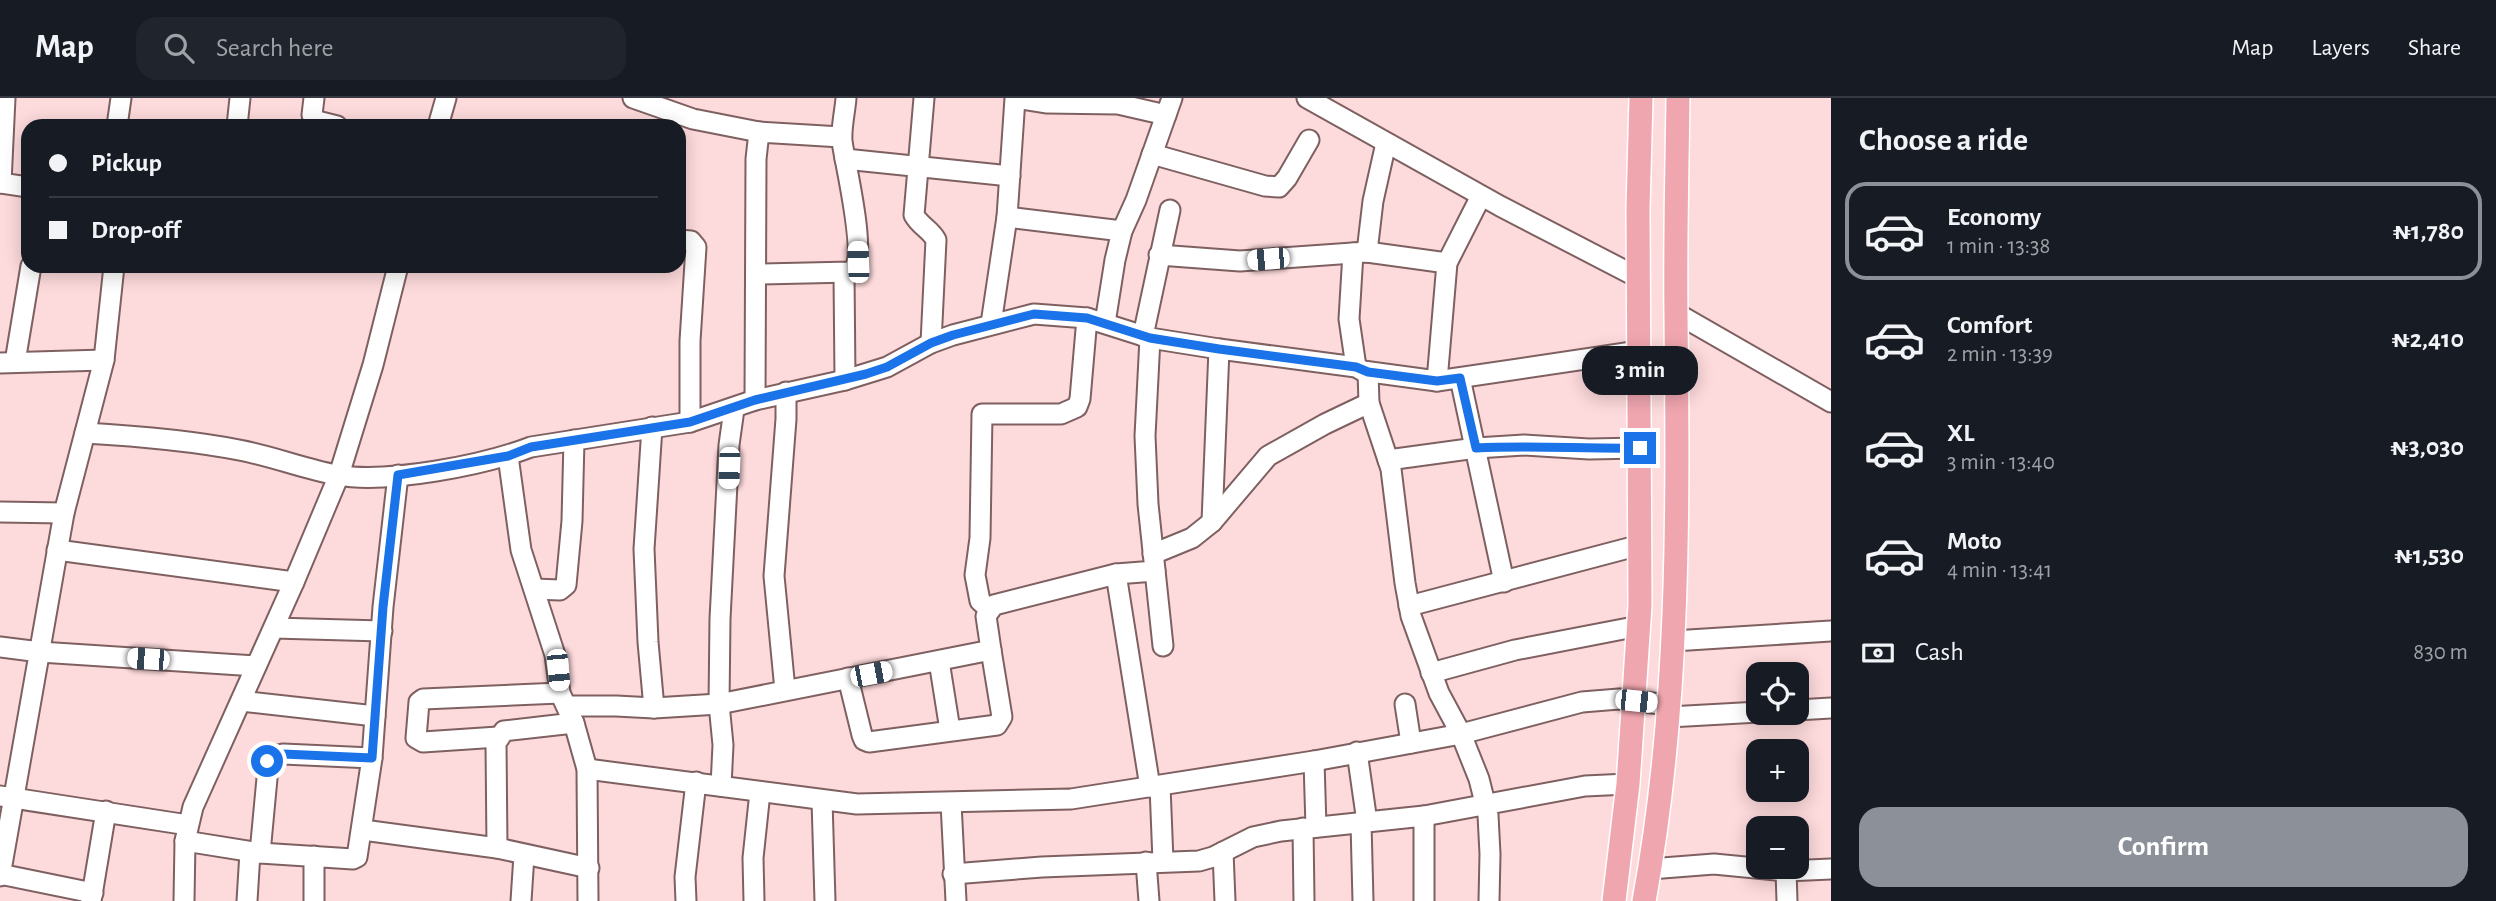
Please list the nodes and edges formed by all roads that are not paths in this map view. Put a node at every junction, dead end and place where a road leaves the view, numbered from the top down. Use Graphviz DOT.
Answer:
graph roads {
  1 [pos="5,98"];
  2 [pos="121,98"];
  3 [pos="240,98"];
  4 [pos="314,98"];
  5 [pos="446,98"];
  6 [pos="633,98"];
  7 [pos="846,98"];
  8 [pos="924,98"];
  9 [pos="1016,98"];
  10 [pos="1307,98"];
  11 [pos="1641,98"];
  12 [pos="1678,98"];
  13 [pos="653,105"];
  14 [pos="1169,107"];
  15 [pos="118,119"];
  16 [pos="238,119"];
  17 [pos="315,119"];
  18 [pos="440,119"];
  19 [pos="653,119"];
  20 [pos="759,132"];
  21 [pos="841,138"];
  22 [pos="1309,139"];
  23 [pos="1387,143"];
  24 [pos="1152,154"];
  25 [pos="845,159"];
  26 [pos="918,166"];
  27 [pos="1010,176"];
  28 [pos="1,183"];
  29 [pos="21,186"];
  30 [pos="1481,195"];
  31 [pos="1170,210"];
  32 [pos="1007,217"];
  33 [pos="1122,231"];
  34 [pos="686,241"];
  35 [pos="1360,252"];
  36 [pos="1159,255"];
  37 [pos="1447,263"];
  38 [pos="29,273"];
  39 [pos="113,273"];
  40 [pos="396,273"];
  41 [pos="844,273"];
  42 [pos="757,274"];
  43 [pos="1639,278"];
  44 [pos="1676,313"];
  45 [pos="1096,320"];
  46 [pos="991,324"];
  47 [pos="1147,337"];
  48 [pos="931,343"];
  49 [pos="1219,349"];
  50 [pos="1639,351"];
  51 [pos="104,360"];
  52 [pos="7,363"];
  53 [pos="1362,370"];
  54 [pos="1460,378"];
  55 [pos="845,380"];
  56 [pos="1437,381"];
  57 [pos="786,392"];
  58 [pos="755,400"];
  59 [pos="1369,402"];
  60 [pos="1831,402"];
  61 [pos="734,409"];
  62 [pos="690,422"];
  63 [pos="652,427"];
  64 [pos="85,433"];
  65 [pos="574,440"];
  66 [pos="1476,448"];
  67 [pos="1640,448"];
  68 [pos="508,456"];
  69 [pos="1388,460"];
  70 [pos="339,475"];
  71 [pos="398,475"];
  72 [pos="0,512"];
  73 [pos="64,513"];
  74 [pos="1212,522"];
  75 [pos="1640,545"];
  76 [pos="58,550"];
  77 [pos="1154,562"];
  78 [pos="1116,574"];
  79 [pos="294,582"];
  80 [pos="1504,582"];
  81 [pos="534,589"];
  82 [pos="1409,606"];
  83 [pos="990,610"];
  84 [pos="1639,626"];
  85 [pos="274,628"];
  86 [pos="382,631"];
  87 [pos="1831,631"];
  88 [pos="1673,641"];
  89 [pos="1163,646"];
  90 [pos="0,647"];
  91 [pos="991,650"];
  92 [pos="40,652"];
  93 [pos="939,661"];
  94 [pos="256,666"];
  95 [pos="1432,673"];
  96 [pos="848,678"];
  97 [pos="785,690"];
  98 [pos="241,701"];
  99 [pos="1636,701"];
  100 [pos="719,704"];
  101 [pos="1405,704"];
  102 [pos="567,707"];
  103 [pos="654,708"];
  104 [pos="1831,708"];
  105 [pos="1809,709"];
  106 [pos="1669,711"];
  107 [pos="1746,712"];
  108 [pos="375,716"];
  109 [pos="950,730"];
  110 [pos="1461,734"];
  111 [pos="498,737"];
  112 [pos="1411,743"];
  113 [pos="1357,752"];
  114 [pos="372,758"];
  115 [pos="1314,761"];
  116 [pos="587,769"];
  117 [pos="696,782"];
  118 [pos="1628,784"];
  119 [pos="721,786"];
  120 [pos="1155,787"];
  121 [pos="760,792"];
  122 [pos="7,797"];
  123 [pos="822,800"];
  124 [pos="951,803"];
  125 [pos="1486,805"];
  126 [pos="106,811"];
  127 [pos="1424,816"];
  128 [pos="1364,822"];
  129 [pos="1309,827"];
  130 [pos="363,830"];
  131 [pos="187,833"];
  132 [pos="497,848"];
  133 [pos="255,852"];
  134 [pos="1223,852"];
  135 [pos="524,855"];
  136 [pos="314,856"];
  137 [pos="1154,862"];
  138 [pos="1746,867"];
  139 [pos="589,868"];
  140 [pos="1650,869"];
  141 [pos="1831,869"];
  142 [pos="1809,870"];
  143 [pos="953,874"];
  144 [pos="0,875"];
  145 [pos="1786,879"];
  146 [pos="92,897"];
  147 [pos="184,901"];
  148 [pos="247,901"];
  149 [pos="314,901"];
  150 [pos="521,901"];
  151 [pos="588,901"];
  152 [pos="686,901"];
  153 [pos="754,901"];
  154 [pos="825,901"];
  155 [pos="956,901"];
  156 [pos="1149,901"];
  157 [pos="1225,901"];
  158 [pos="1304,901"];
  159 [pos="1363,901"];
  160 [pos="1424,901"];
  161 [pos="1489,901"];
  162 [pos="1614,901"];
  163 [pos="1644,901"];
  164 [pos="1787,901"];
  1 -- 28 [label="street"];
  2 -- 15 [label="street"];
  3 -- 16 [label="street"];
  4 -- 17 [label="street"];
  5 -- 18 [label="street"];
  6 -- 13 [label="street"];
  7 -- 21 [label="street"];
  8 -- 26 [label="street"];
  9 -- 14 [label="street"];
  9 -- 27 [label="street"];
  10 -- 23 [label="street"];
  11 -- 43 [label="main road"];
  12 -- 44 [label="main road"];
  13 -- 19 [label="street"];
  13 -- 20 [label="street"];
  14 -- 24 [label="street"];
  20 -- 21 [label="street"];
  20 -- 42 [label="street"];
  21 -- 25 [label="street"];
  22 -- 24 [label="street"];
  23 -- 30 [label="street"];
  23 -- 35 [label="street"];
  24 -- 33 [label="street"];
  25 -- 26 [label="street"];
  25 -- 41 [label="street"];
  26 -- 27 [label="street"];
  26 -- 48 [label="street"];
  27 -- 32 [label="street"];
  28 -- 29 [label="street"];
  30 -- 37 [label="street"];
  30 -- 43 [label="street"];
  31 -- 36 [label="street"];
  32 -- 33 [label="street"];
  32 -- 46 [label="street"];
  33 -- 45 [label="street"];
  34 -- 62 [label="street"];
  35 -- 36 [label="street"];
  35 -- 37 [label="street"];
  35 -- 53 [label="street"];
  36 -- 47 [label="street"];
  37 -- 56 [label="street"];
  38 -- 52 [label="street"];
  39 -- 51 [label="street"];
  40 -- 70 [label="street"];
  41 -- 42 [label="street"];
  41 -- 55 [label="street"];
  42 -- 58 [label="street"];
  43 -- 50 [label="main road"];
  44 -- 60 [label="street"];
  44 -- 88 [label="main road"];
  45 -- 46 [label="street"];
  45 -- 47 [label="street"];
  45 -- 83 [label="street"];
  46 -- 48 [label="street"];
  47 -- 49 [label="street"];
  47 -- 77 [label="street"];
  48 -- 55 [label="street"];
  49 -- 53 [label="street"];
  49 -- 74 [label="street"];
  50 -- 54 [label="street"];
  50 -- 67 [label="main road"];
  51 -- 52 [label="street"];
  51 -- 64 [label="street"];
  53 -- 56 [label="street"];
  53 -- 59 [label="street"];
  54 -- 56 [label="street"];
  54 -- 66 [label="street"];
  55 -- 57 [label="street"];
  57 -- 58 [label="street"];
  57 -- 97 [label="street"];
  58 -- 61 [label="street"];
  59 -- 69 [label="street"];
  59 -- 74 [label="street"];
  61 -- 62 [label="street"];
  61 -- 100 [label="street"];
  62 -- 63 [label="street"];
  63 -- 65 [label="street"];
  63 -- 103 [label="street"];
  64 -- 70 [label="street"];
  64 -- 73 [label="street"];
  65 -- 68 [label="street"];
  65 -- 81 [label="street"];
  66 -- 67 [label="street"];
  66 -- 69 [label="street"];
  66 -- 80 [label="street"];
  67 -- 75 [label="main road"];
  68 -- 71 [label="street"];
  68 -- 81 [label="street"];
  69 -- 82 [label="street"];
  70 -- 71 [label="street"];
  70 -- 79 [label="street"];
  71 -- 86 [label="street"];
  72 -- 73 [label="street"];
  73 -- 76 [label="street"];
  74 -- 77 [label="street"];
  75 -- 80 [label="street"];
  75 -- 84 [label="main road"];
  76 -- 79 [label="street"];
  76 -- 92 [label="street"];
  77 -- 78 [label="street"];
  77 -- 89 [label="street"];
  78 -- 83 [label="street"];
  78 -- 120 [label="street"];
  79 -- 85 [label="street"];
  80 -- 82 [label="street"];
  81 -- 102 [label="street"];
  82 -- 95 [label="street"];
  83 -- 91 [label="street"];
  84 -- 95 [label="street"];
  84 -- 99 [label="main road"];
  85 -- 86 [label="street"];
  85 -- 94 [label="street"];
  86 -- 108 [label="street"];
  87 -- 88 [label="street"];
  88 -- 106 [label="main road"];
  90 -- 92 [label="street"];
  91 -- 93 [label="street"];
  91 -- 109 [label="street"];
  92 -- 94 [label="street"];
  92 -- 122 [label="street"];
  93 -- 96 [label="street"];
  93 -- 109 [label="street"];
  94 -- 98 [label="street"];
  95 -- 110 [label="street"];
  96 -- 97 [label="street"];
  96 -- 109 [label="street"];
  97 -- 100 [label="street"];
  98 -- 108 [label="street"];
  98 -- 131 [label="street"];
  99 -- 106 [label="street"];
  99 -- 110 [label="street"];
  99 -- 118 [label="main road"];
  100 -- 103 [label="street"];
  100 -- 119 [label="street"];
  101 -- 112 [label="street"];
  102 -- 103 [label="street"];
  102 -- 111 [label="street"];
  102 -- 111 [label="street"];
  102 -- 116 [label="street"];
  104 -- 105 [label="street"];
  106 -- 107 [label="street"];
  106 -- 140 [label="main road"];
  108 -- 114 [label="street"];
  110 -- 112 [label="street"];
  110 -- 125 [label="street"];
  111 -- 132 [label="street"];
  112 -- 113 [label="street"];
  113 -- 115 [label="street"];
  113 -- 128 [label="street"];
  114 -- 130 [label="street"];
  114 -- 133 [label="street"];
  115 -- 120 [label="street"];
  115 -- 129 [label="street"];
  116 -- 117 [label="street"];
  116 -- 139 [label="street"];
  117 -- 119 [label="street"];
  117 -- 152 [label="street"];
  118 -- 125 [label="street"];
  118 -- 162 [label="main road"];
  119 -- 121 [label="street"];
  120 -- 124 [label="street"];
  120 -- 137 [label="street"];
  121 -- 123 [label="street"];
  121 -- 153 [label="street"];
  122 -- 126 [label="street"];
  122 -- 144 [label="street"];
  123 -- 124 [label="street"];
  123 -- 154 [label="street"];
  124 -- 143 [label="street"];
  125 -- 127 [label="street"];
  125 -- 161 [label="street"];
  126 -- 131 [label="street"];
  126 -- 146 [label="street"];
  127 -- 128 [label="street"];
  127 -- 160 [label="street"];
  128 -- 129 [label="street"];
  128 -- 159 [label="street"];
  129 -- 134 [label="street"];
  129 -- 158 [label="street"];
  130 -- 132 [label="street"];
  130 -- 136 [label="street"];
  131 -- 133 [label="street"];
  131 -- 147 [label="street"];
  132 -- 135 [label="street"];
  133 -- 136 [label="street"];
  133 -- 148 [label="street"];
  134 -- 137 [label="street"];
  134 -- 157 [label="street"];
  135 -- 139 [label="street"];
  135 -- 150 [label="street"];
  136 -- 149 [label="street"];
  137 -- 143 [label="street"];
  137 -- 156 [label="street"];
  138 -- 140 [label="street"];
  139 -- 151 [label="street"];
  140 -- 163 [label="main road"];
  141 -- 142 [label="street"];
  143 -- 155 [label="street"];
  144 -- 146 [label="street"];
  145 -- 164 [label="street"];
}
